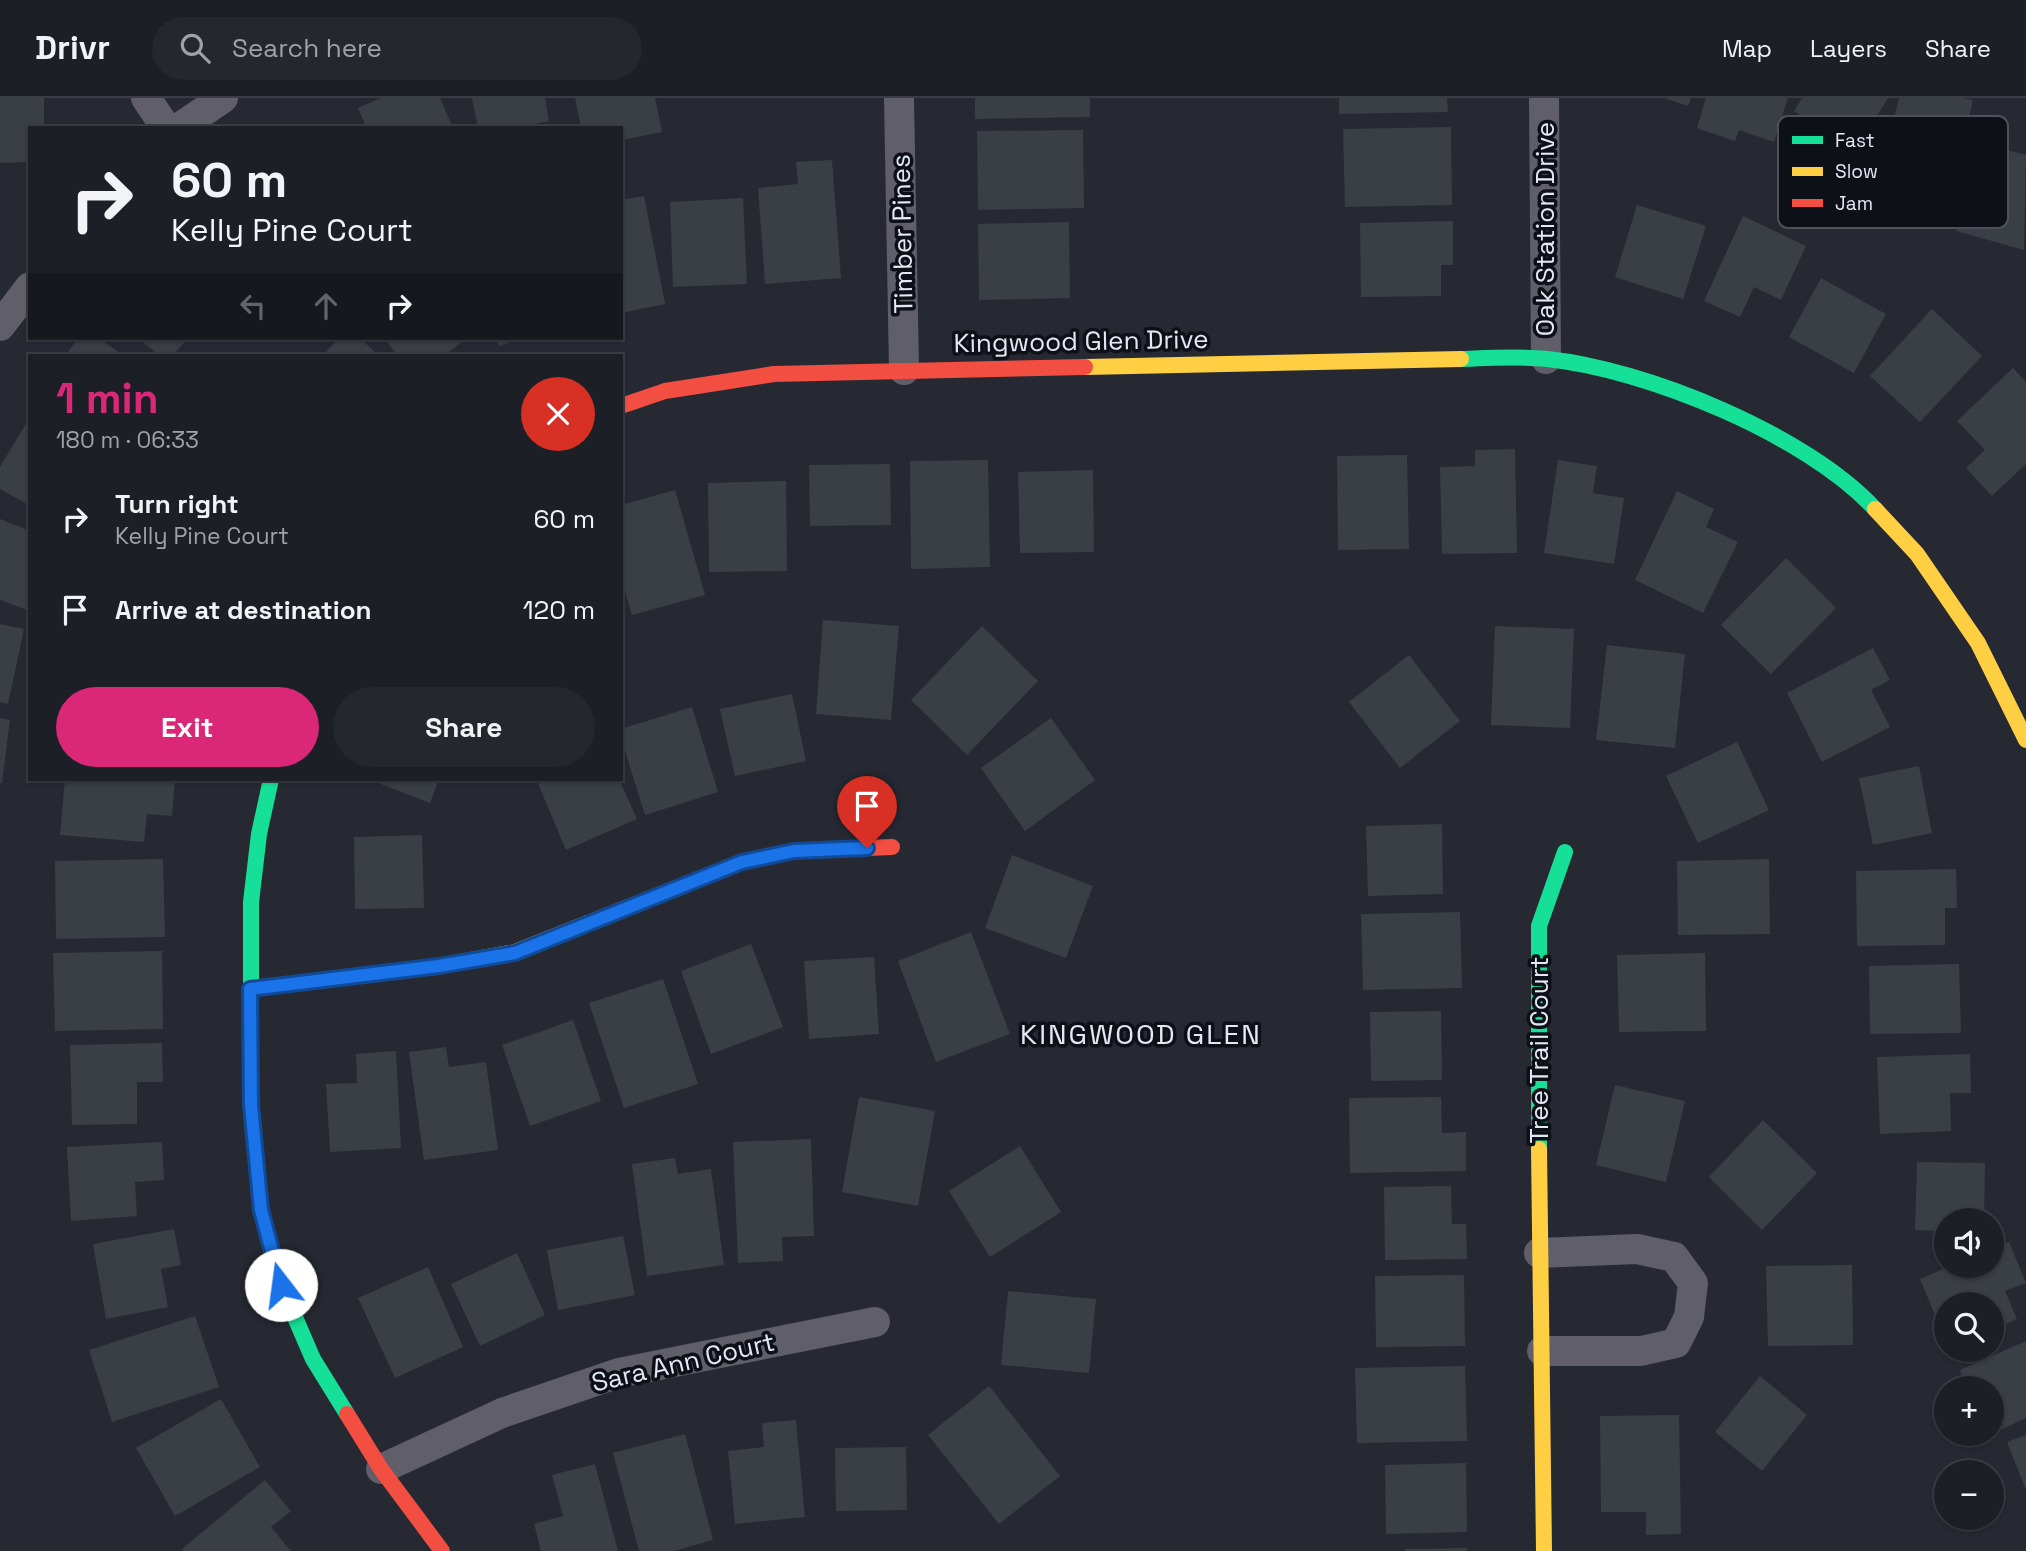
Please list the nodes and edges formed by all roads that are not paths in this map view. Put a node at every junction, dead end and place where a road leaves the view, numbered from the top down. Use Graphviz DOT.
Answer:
graph roads {
  1 [pos="146,98"];
  2 [pos="223,98"];
  3 [pos="900,98"];
  4 [pos="1544,98"];
  5 [pos="165,126"];
  6 [pos="181,126"];
  7 [pos="28,290"];
  8 [pos="0,326"];
  9 [pos="1546,359"];
  10 [pos="904,370"];
  11 [pos="623,405"];
  12 [pos="2026,740"];
  13 [pos="271,781"];
  14 [pos="892,847"];
  15 [pos="1565,852"];
  16 [pos="250,989"];
  17 [pos="1539,1253"];
  18 [pos="875,1322"];
  19 [pos="1542,1351"];
  20 [pos="381,1469"];
  21 [pos="442,1551"];
  22 [pos="1544,1551"];
  1 -- 5 [label="street"];
  2 -- 6 [label="street"];
  3 -- 10 [label="street, Timber Pines"];
  4 -- 9 [label="street, Oak Station Drive"];
  7 -- 8 [label="street"];
  9 -- 10 [label="street, Kingwood Glen Drive"];
  9 -- 12 [label="street, Kingwood Glen Drive"];
  10 -- 11 [label="street, Kingwood Glen Drive"];
  13 -- 16 [label="street"];
  14 -- 16 [label="street"];
  15 -- 17 [label="street, Tree Trail Court"];
  16 -- 20 [label="street"];
  17 -- 19 [label="street, Tree Trail Court"];
  17 -- 19 [label="street"];
  18 -- 20 [label="street, Sara Ann Court"];
  19 -- 22 [label="street, Tree Trail Court"];
  20 -- 21 [label="street"];
}
